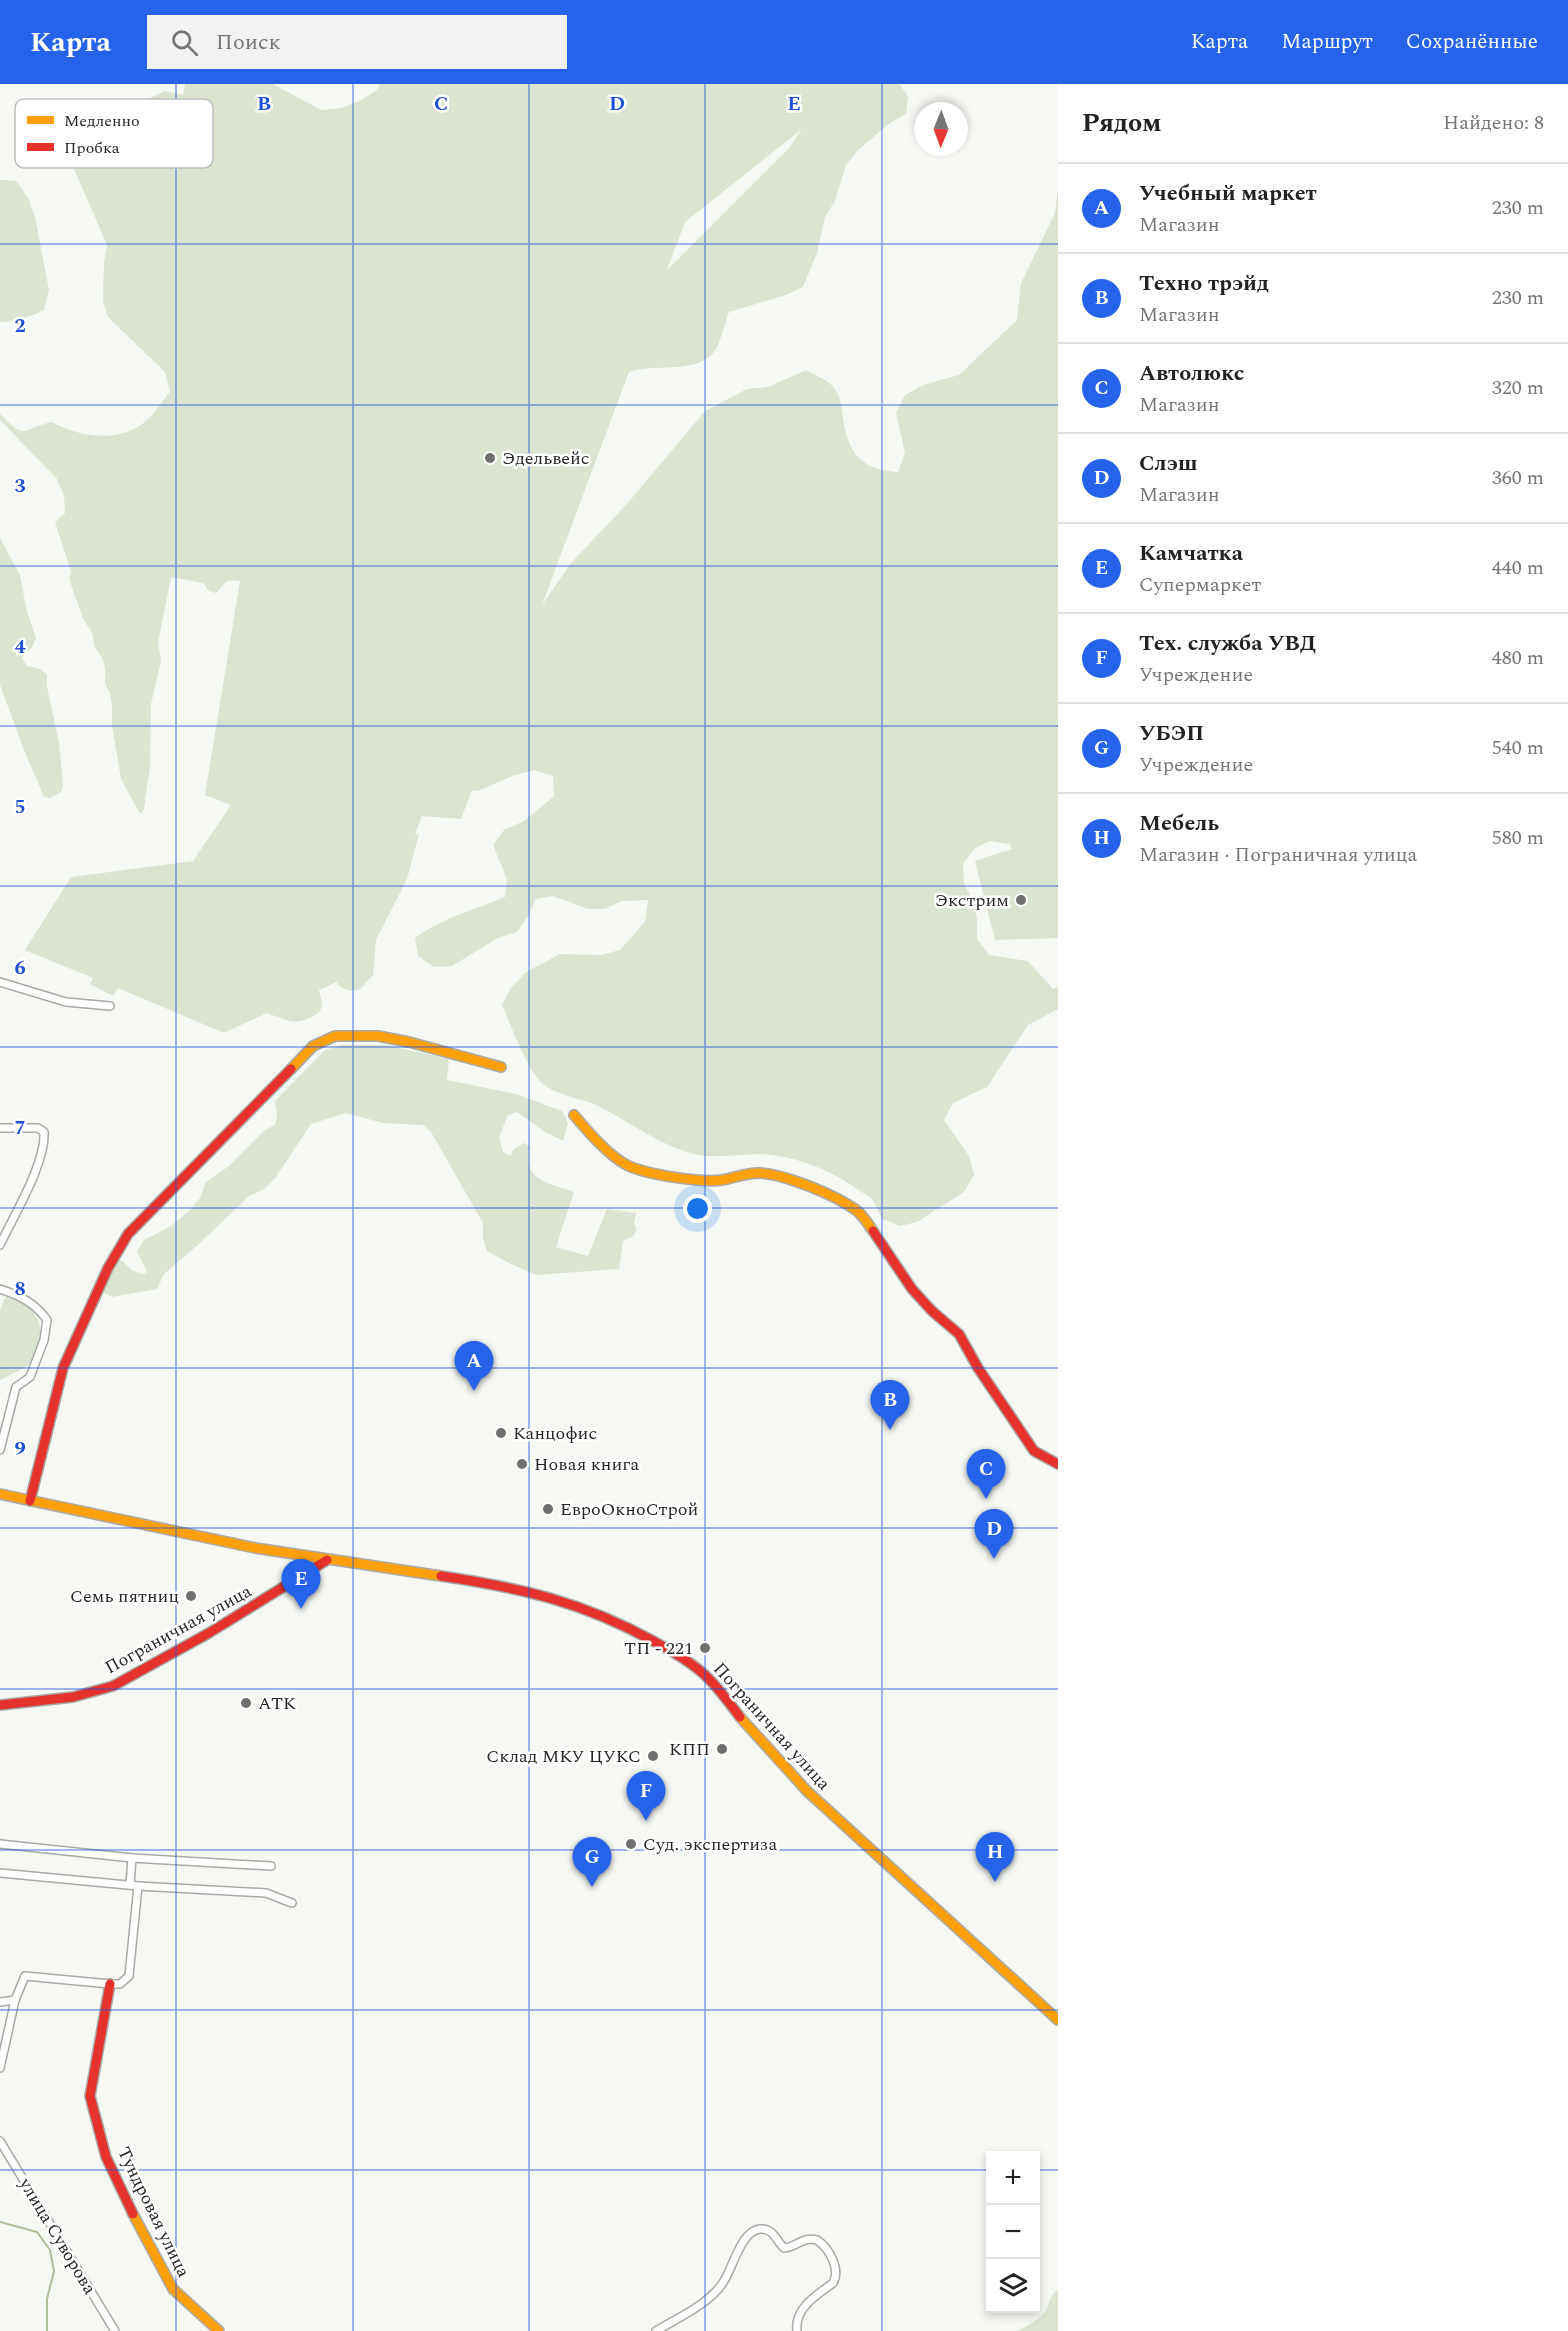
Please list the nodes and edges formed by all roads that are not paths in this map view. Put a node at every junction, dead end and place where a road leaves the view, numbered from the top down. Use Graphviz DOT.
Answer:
graph roads {
  1 [pos="0,982"];
  2 [pos="110,1006"];
  3 [pos="501,1067"];
  4 [pos="574,1114"];
  5 [pos="0,1128"];
  6 [pos="0,1245"];
  7 [pos="0,1288"];
  8 [pos="0,1450"];
  9 [pos="1058,1464"];
  10 [pos="0,1494"];
  11 [pos="30,1501"];
  12 [pos="327,1560"];
  13 [pos="0,1705"];
  14 [pos="0,1844"];
  15 [pos="132,1858"];
  16 [pos="271,1866"];
  17 [pos="0,1873"];
  18 [pos="130,1886"];
  19 [pos="138,1886"];
  20 [pos="292,1903"];
  21 [pos="110,1984"];
  22 [pos="15,2000"];
  23 [pos="0,2002"];
  24 [pos="1047,2008"];
  25 [pos="1058,2009"];
  26 [pos="1058,2020"];
  27 [pos="0,2068"];
  28 [pos="0,2141"];
  29 [pos="115,2331"];
  30 [pos="219,2331"];
  31 [pos="656,2331"];
  32 [pos="797,2331"];
  1 -- 2 [label="street"];
  3 -- 11 [label="street"];
  4 -- 9 [label="street"];
  5 -- 6 [label="street"];
  7 -- 8 [label="street"];
  10 -- 11 [label="street, Пограничная улица"];
  11 -- 12 [label="street, Пограничная улица"];
  12 -- 13 [label="street, Пограничная улица"];
  12 -- 24 [label="street, Пограничная улица"];
  14 -- 15 [label="street"];
  15 -- 16 [label="street"];
  15 -- 18 [label="street"];
  17 -- 18 [label="street"];
  18 -- 19 [label="street"];
  19 -- 20 [label="street"];
  19 -- 21 [label="street"];
  21 -- 22 [label="street"];
  21 -- 30 [label="street, Тундровая улица"];
  22 -- 23 [label="street"];
  22 -- 27 [label="street"];
  24 -- 25 [label="street"];
  24 -- 26 [label="street, Пограничная улица"];
  28 -- 29 [label="street, улица Суворова"];
  31 -- 32 [label="street"];
}
